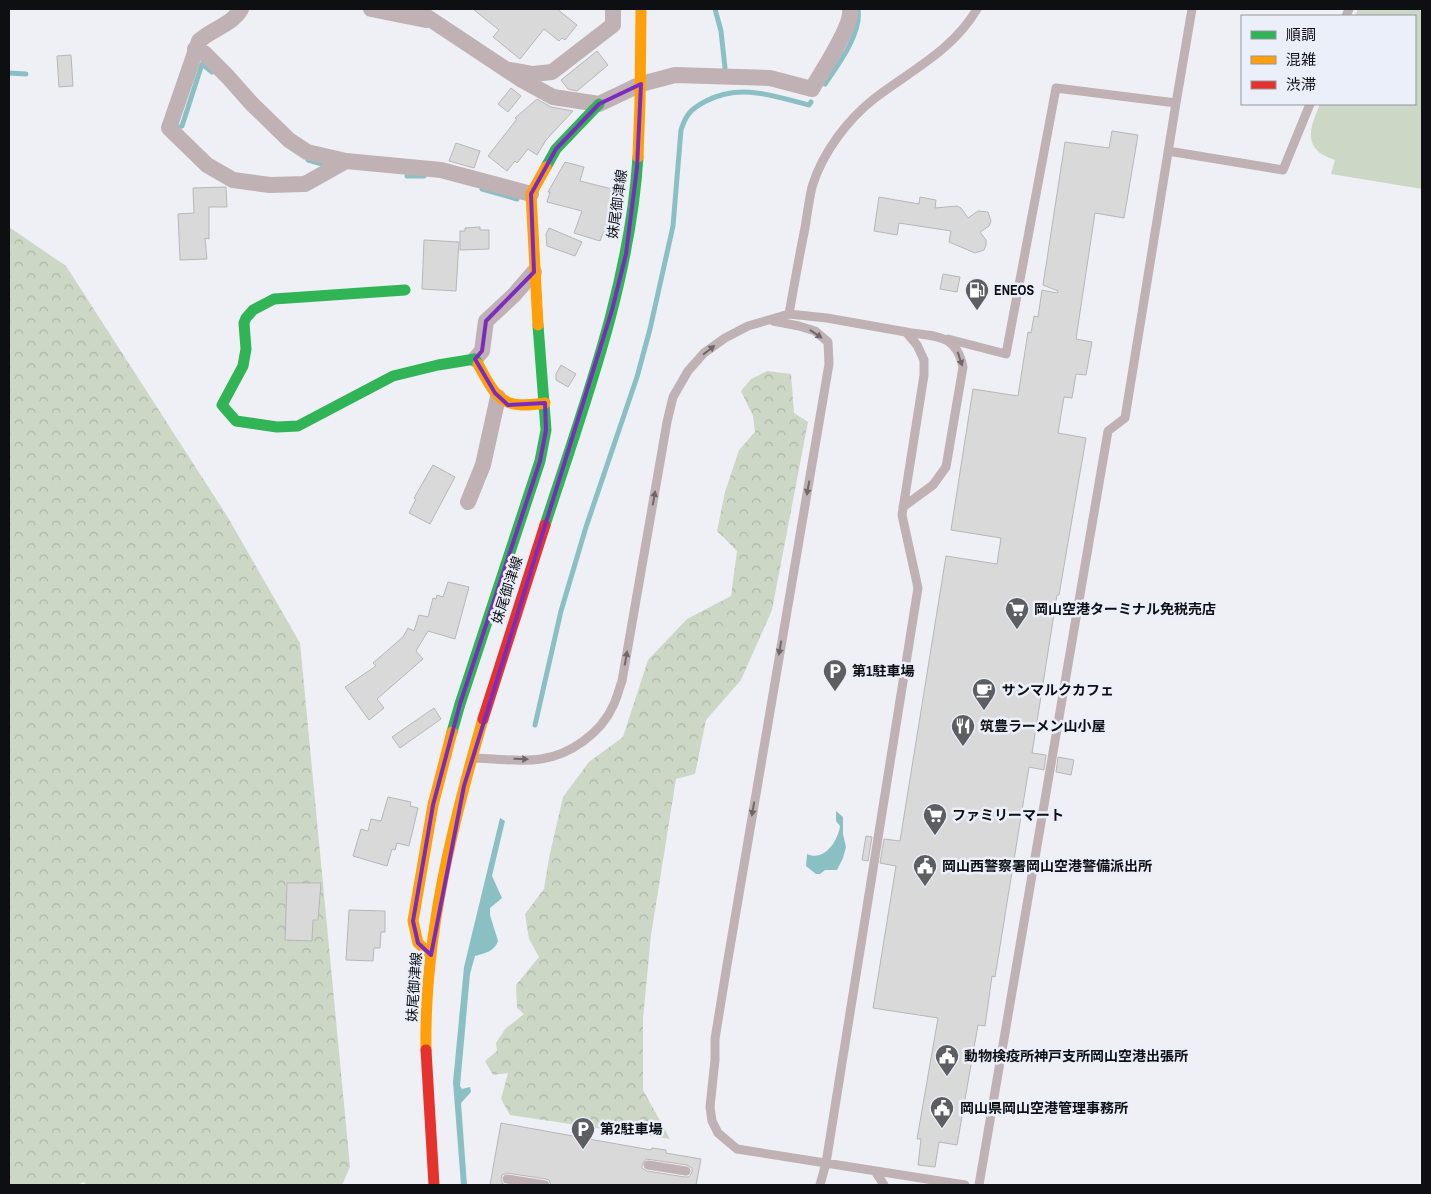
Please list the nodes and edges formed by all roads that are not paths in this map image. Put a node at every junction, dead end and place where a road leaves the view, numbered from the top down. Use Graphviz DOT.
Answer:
graph roads {
  1 [pos="241,9"];
  2 [pos="371,9"];
  3 [pos="415,9"];
  4 [pos="613,9"];
  5 [pos="641,9"];
  6 [pos="850,9"];
  7 [pos="977,9"];
  8 [pos="1192,9"];
  9 [pos="431,21"];
  10 [pos="195,49"];
  11 [pos="503,68"];
  12 [pos="641,84"];
  13 [pos="599,104"];
  14 [pos="1176,104"];
  15 [pos="1310,105"];
  16 [pos="1168,151"];
  17 [pos="346,161"];
  18 [pos="531,194"];
  19 [pos="534,272"];
  20 [pos="405,290"];
  21 [pos="789,314"];
  22 [pos="770,320"];
  23 [pos="906,332"];
  24 [pos="948,339"];
  25 [pos="475,359"];
  26 [pos="498,397"];
  27 [pos="545,403"];
  28 [pos="468,502"];
  29 [pos="903,507"];
  30 [pos="446,754"];
  31 [pos="472,758"];
  32 [pos="431,955"];
  33 [pos="826,1163"];
  34 [pos="648,1165"];
  35 [pos="686,1171"];
  36 [pos="875,1171"];
  37 [pos="507,1179"];
  38 [pos="434,1185"];
  39 [pos="545,1185"];
  40 [pos="820,1185"];
  41 [pos="884,1185"];
  42 [pos="965,1185"];
  43 [pos="979,1185"];
  1 -- 10 [label="street"];
  2 -- 9 [label="street"];
  3 -- 9 [label="street"];
  4 -- 11 [label="street"];
  5 -- 12 [label="street, 妹尾御津線"];
  6 -- 12 [label="street"];
  7 -- 21 [label="lane"];
  8 -- 14 [label="lane"];
  9 -- 11 [label="street"];
  10 -- 17 [label="street"];
  10 -- 17 [label="street"];
  11 -- 13 [label="street"];
  12 -- 13 [label="street"];
  12 -- 31 [label="street, 妹尾御津線"];
  13 -- 18 [label="street"];
  14 -- 16 [label="lane"];
  14 -- 24 [label="lane"];
  15 -- 16 [label="lane"];
  16 -- 43 [label="lane"];
  17 -- 18 [label="street"];
  18 -- 19 [label="street"];
  19 -- 25 [label="street"];
  19 -- 27 [label="street"];
  20 -- 25 [label="street"];
  21 -- 22 [label="lane"];
  21 -- 23 [label="lane"];
  31 -- 22 [label="lane, one-way"];
  22 -- 33 [label="lane, one-way"];
  23 -- 24 [label="lane"];
  23 -- 29 [label="lane"];
  24 -- 29 [label="lane, one-way"];
  25 -- 26 [label="street"];
  26 -- 27 [label="street"];
  26 -- 28 [label="street"];
  27 -- 30 [label="street"];
  29 -- 33 [label="lane"];
  30 -- 31 [label="street"];
  30 -- 32 [label="street"];
  31 -- 32 [label="street, 妹尾御津線"];
  32 -- 38 [label="street, 妹尾御津線"];
  33 -- 36 [label="lane"];
  33 -- 40 [label="lane"];
  34 -- 35 [label="lane"];
  36 -- 41 [label="lane"];
  36 -- 42 [label="lane"];
  37 -- 39 [label="lane"];
}
